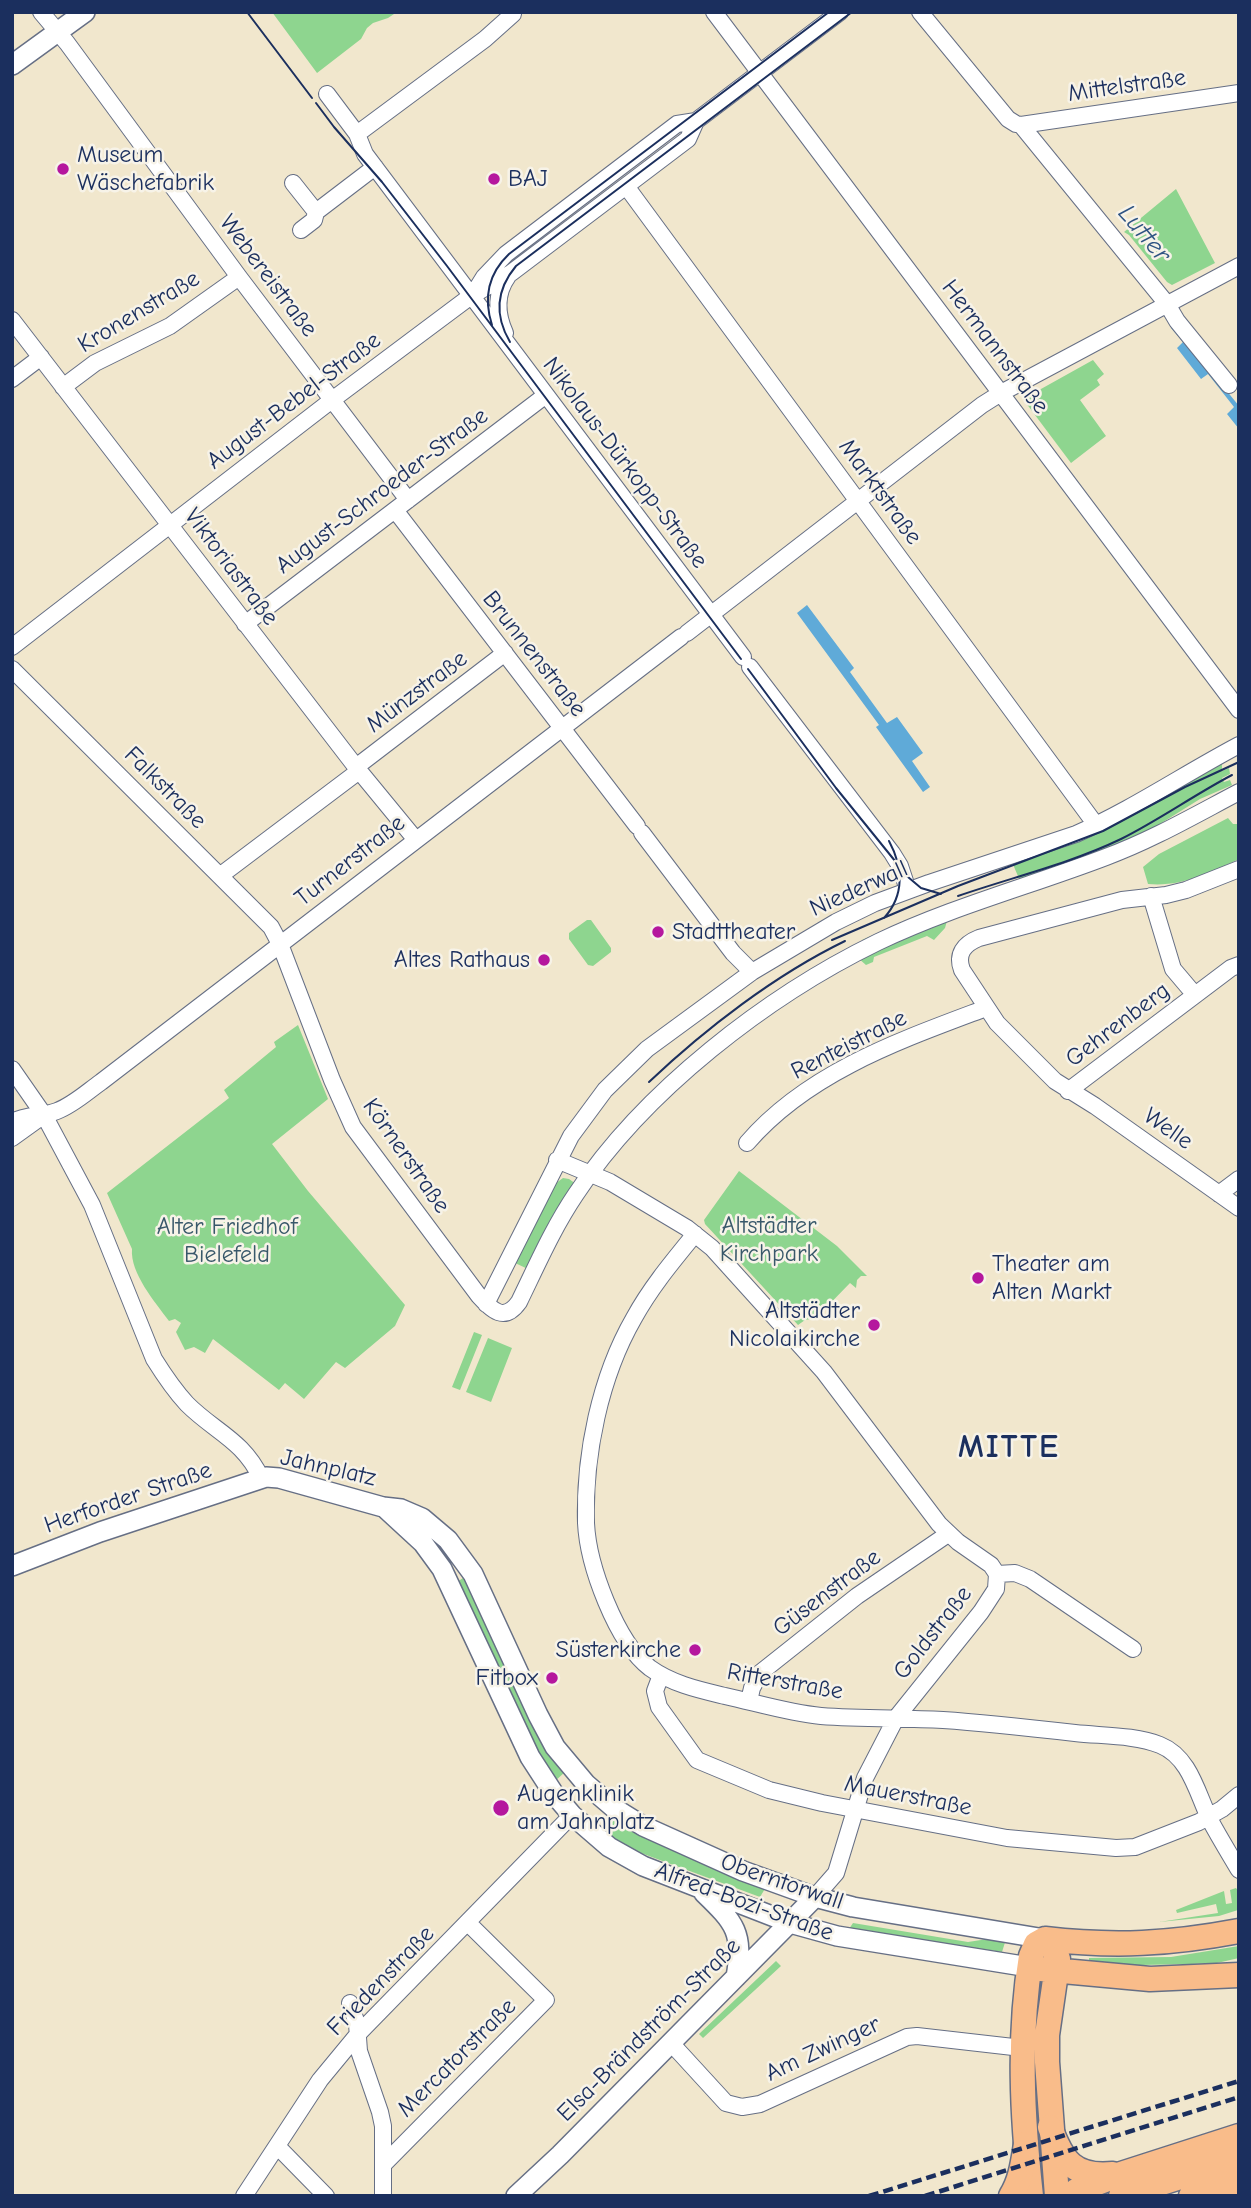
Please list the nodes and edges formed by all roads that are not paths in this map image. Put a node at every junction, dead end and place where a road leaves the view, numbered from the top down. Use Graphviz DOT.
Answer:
graph roads {
  1 [pos="41,12"];
  2 [pos="85,12"];
  3 [pos="511,12"];
  4 [pos="714,12"];
  5 [pos="841,12"];
  6 [pos="920,12"];
  7 [pos="58,33"];
  8 [pos="12,65"];
  9 [pos="760,73"];
  10 [pos="1239,93"];
  11 [pos="327,94"];
  12 [pos="696,121"];
  13 [pos="1021,125"];
  14 [pos="357,134"];
  15 [pos="375,167"];
  16 [pos="293,183"];
  17 [pos="626,186"];
  18 [pos="316,212"];
  19 [pos="301,230"];
  20 [pos="1239,266"];
  21 [pos="511,273"];
  22 [pos="239,276"];
  23 [pos="471,296"];
  24 [pos="1167,304"];
  25 [pos="12,320"];
  26 [pos="513,352"];
  27 [pos="41,358"];
  28 [pos="12,379"];
  29 [pos="64,387"];
  30 [pos="1234,391"];
  31 [pos="1001,393"];
  32 [pos="546,395"];
  33 [pos="332,400"];
  34 [pos="858,501"];
  35 [pos="402,505"];
  36 [pos="170,524"];
  37 [pos="711,614"];
  38 [pos="245,624"];
  39 [pos="12,647"];
  40 [pos="505,653"];
  41 [pos="12,669"];
  42 [pos="1239,710"];
  43 [pos="562,728"];
  44 [pos="1239,746"];
  45 [pos="357,769"];
  46 [pos="1239,792"];
  47 [pos="1096,825"];
  48 [pos="415,840"];
  49 [pos="1239,869"];
  50 [pos="221,875"];
  51 [pos="908,890"];
  52 [pos="1152,896"];
  53 [pos="281,944"];
  54 [pos="1239,965"];
  55 [pos="752,972"];
  56 [pos="1195,995"];
  57 [pos="986,1008"];
  58 [pos="12,1069"];
  59 [pos="1069,1091"];
  60 [pos="44,1115"];
  61 [pos="12,1122"];
  62 [pos="12,1138"];
  63 [pos="747,1143"];
  64 [pos="557,1160"];
  65 [pos="591,1173"];
  66 [pos="1239,1179"];
  67 [pos="1219,1194"];
  68 [pos="1239,1208"];
  69 [pos="695,1234"];
  70 [pos="490,1307"];
  71 [pos="261,1478"];
  72 [pos="383,1507"];
  73 [pos="948,1534"];
  74 [pos="12,1566"];
  75 [pos="997,1574"];
  76 [pos="489,1609"];
  77 [pos="466,1619"];
  78 [pos="1133,1649"];
  79 [pos="661,1675"];
  80 [pos="749,1701"];
  81 [pos="896,1718"];
  82 [pos="1239,1796"];
  83 [pos="855,1809"];
  84 [pos="572,1815"];
  85 [pos="1209,1817"];
  86 [pos="1239,1870"];
  87 [pos="699,1888"];
  88 [pos="815,1897"];
  89 [pos="468,1923"];
  90 [pos="790,1923"];
  91 [pos="1239,1931"];
  92 [pos="1045,1939"];
  93 [pos="1029,1967"];
  94 [pos="1057,1970"];
  95 [pos="1232,1972"];
  96 [pos="736,1977"];
  97 [pos="350,2003"];
  98 [pos="358,2034"];
  99 [pos="671,2043"];
  100 [pos="1022,2048"];
  101 [pos="1050,2127"];
  102 [pos="1239,2136"];
  103 [pos="1026,2144"];
  104 [pos="277,2146"];
  105 [pos="1239,2158"];
  106 [pos="383,2165"];
  107 [pos="1239,2180"];
  108 [pos="1121,2185"];
  109 [pos="244,2196"];
  110 [pos="326,2196"];
  111 [pos="383,2196"];
  112 [pos="516,2196"];
  113 [pos="1011,2196"];
  114 [pos="1031,2196"];
  115 [pos="1056,2196"];
  116 [pos="1070,2196"];
  117 [pos="1191,2196"];
  1 -- 7 [label="street, Webereistraße"];
  2 -- 7 [label="street"];
  3 -- 14 [label="street"];
  4 -- 9 [label="street, Hermannstraße"];
  5 -- 9 [label="street, August-Bebel-Straße"];
  6 -- 13 [label="street"];
  7 -- 8 [label="street"];
  7 -- 22 [label="street, Webereistraße"];
  9 -- 12 [label="street, August-Bebel-Straße"];
  9 -- 31 [label="street, Hermannstraße"];
  10 -- 13 [label="street, Mittelstraße"];
  11 -- 14 [label="street, Nikolaus-Dürkopp-Straße"];
  12 -- 17 [label="street, August-Bebel-Straße"];
  12 -- 23 [label="street, August-Bebel-Straße"];
  13 -- 24 [label="street"];
  14 -- 15 [label="street, Nikolaus-Dürkopp-Straße"];
  15 -- 18 [label="street"];
  15 -- 23 [label="street, Nikolaus-Dürkopp-Straße"];
  16 -- 18 [label="street"];
  17 -- 21 [label="street, August-Bebel-Straße"];
  17 -- 34 [label="street, Marktstraße"];
  18 -- 19 [label="street"];
  20 -- 24 [label="street, Turnerstraße"];
  21 -- 23 [label="street, August-Bebel-Straße"];
  21 -- 26 [label="street"];
  22 -- 29 [label="street, Kronenstraße"];
  22 -- 33 [label="street, Webereistraße"];
  23 -- 26 [label="street, Nikolaus-Dürkopp-Straße"];
  23 -- 33 [label="street, August-Bebel-Straße"];
  24 -- 30 [label="street"];
  24 -- 31 [label="street, Turnerstraße"];
  25 -- 27 [label="street, Viktoriastraße"];
  26 -- 32 [label="street, Nikolaus-Dürkopp-Straße"];
  27 -- 28 [label="street"];
  27 -- 29 [label="street, Viktoriastraße"];
  29 -- 36 [label="street, Viktoriastraße"];
  31 -- 34 [label="street, Turnerstraße"];
  31 -- 42 [label="street, Hermannstraße"];
  32 -- 35 [label="street, August-Schroeder-Straße"];
  32 -- 37 [label="street, Nikolaus-Dürkopp-Straße"];
  33 -- 35 [label="street, Brunnenstraße"];
  33 -- 36 [label="street, August-Bebel-Straße"];
  34 -- 37 [label="street, Turnerstraße"];
  34 -- 47 [label="street, Marktstraße"];
  35 -- 38 [label="street, August-Schroeder-Straße"];
  35 -- 40 [label="street, Brunnenstraße"];
  36 -- 38 [label="street, Viktoriastraße"];
  36 -- 39 [label="street, August-Bebel-Straße"];
  37 -- 43 [label="street, Turnerstraße"];
  37 -- 51 [label="street, Nikolaus-Dürkopp-Straße"];
  38 -- 45 [label="street, Viktoriastraße"];
  40 -- 43 [label="street, Brunnenstraße"];
  40 -- 45 [label="street, Münzstraße"];
  41 -- 50 [label="street, Falkstraße"];
  43 -- 48 [label="street, Turnerstraße"];
  43 -- 55 [label="street, Brunnenstraße"];
  44 -- 47 [label="street, Niederwall"];
  45 -- 48 [label="street, Viktoriastraße"];
  45 -- 50 [label="street, Münzstraße"];
  46 -- 65 [label="street"];
  47 -- 51 [label="street, Niederwall"];
  48 -- 53 [label="street, Turnerstraße"];
  49 -- 52 [label="street"];
  50 -- 53 [label="street, Falkstraße"];
  51 -- 55 [label="street, Niederwall"];
  52 -- 56 [label="street, Gehrenberg"];
  52 -- 57 [label="street, Welle"];
  53 -- 60 [label="street, Turnerstraße"];
  53 -- 70 [label="street, Körnerstraße"];
  54 -- 56 [label="street, Gehrenberg"];
  55 -- 64 [label="street, Niederwall"];
  56 -- 59 [label="street, Gehrenberg"];
  57 -- 59 [label="street, Welle"];
  57 -- 63 [label="street, Renteistraße"];
  58 -- 60 [label="street"];
  59 -- 67 [label="street, Welle"];
  60 -- 61 [label="street"];
  60 -- 62 [label="street"];
  60 -- 71 [label="street"];
  64 -- 65 [label="street"];
  64 -- 70 [label="street, Niederwall"];
  65 -- 69 [label="street"];
  65 -- 70 [label="street"];
  66 -- 67 [label="street"];
  67 -- 68 [label="street, Welle"];
  69 -- 73 [label="street"];
  69 -- 79 [label="street, Ritterstraße"];
  71 -- 72 [label="street, Jahnplatz"];
  71 -- 74 [label="street, Herforder Straße"];
  72 -- 76 [label="street, Jahnplatz"];
  72 -- 77 [label="street, Jahnplatz"];
  73 -- 75 [label="street"];
  73 -- 80 [label="street, Güsenstraße"];
  75 -- 78 [label="street"];
  75 -- 81 [label="street, Goldstraße"];
  76 -- 88 [label="street, Oberntorwall"];
  77 -- 84 [label="street, Alfred-Bozi-Straße"];
  79 -- 80 [label="street, Ritterstraße"];
  79 -- 83 [label="street, Mauerstraße"];
  80 -- 81 [label="street, Ritterstraße"];
  81 -- 83 [label="street, Goldstraße"];
  81 -- 85 [label="street, Ritterstraße"];
  82 -- 85 [label="street, Mauerstraße"];
  83 -- 85 [label="street, Mauerstraße"];
  83 -- 88 [label="street, Goldstraße"];
  84 -- 87 [label="street, Alfred-Bozi-Straße"];
  84 -- 89 [label="street, Friedenstraße"];
  85 -- 86 [label="street, Ritterstraße"];
  87 -- 90 [label="street, Alfred-Bozi-Straße"];
  87 -- 96 [label="street"];
  88 -- 90 [label="street, Elsa-Brändström-Straße"];
  88 -- 92 [label="street, Oberntorwall"];
  89 -- 98 [label="street, Friedenstraße"];
  89 -- 106 [label="street, Mercatorstraße"];
  90 -- 93 [label="street, Alfred-Bozi-Straße"];
  90 -- 96 [label="street, Elsa-Brändström-Straße"];
  91 -- 92 [label="main road, Oberntorwall"];
  92 -- 93 [label="main road"];
  92 -- 94 [label="main road"];
  93 -- 94 [label="main road, Alfred-Bozi-Straße"];
  93 -- 100 [label="main road"];
  94 -- 95 [label="main road, Alfred-Bozi-Straße"];
  94 -- 101 [label="main road"];
  96 -- 99 [label="street, Elsa-Brändström-Straße"];
  97 -- 98 [label="street"];
  98 -- 104 [label="street, Friedenstraße"];
  98 -- 106 [label="street"];
  99 -- 100 [label="street, Am Zwinger"];
  99 -- 112 [label="street, Elsa-Brändström-Straße"];
  100 -- 103 [label="main road"];
  101 -- 108 [label="main road"];
  101 -- 115 [label="main road"];
  102 -- 108 [label="main road"];
  103 -- 113 [label="main road"];
  103 -- 114 [label="main road"];
  104 -- 109 [label="street, Friedenstraße"];
  104 -- 110 [label="street"];
  105 -- 108 [label="main road"];
  106 -- 111 [label="street"];
  107 -- 117 [label="main road"];
  108 -- 116 [label="main road"];
}
